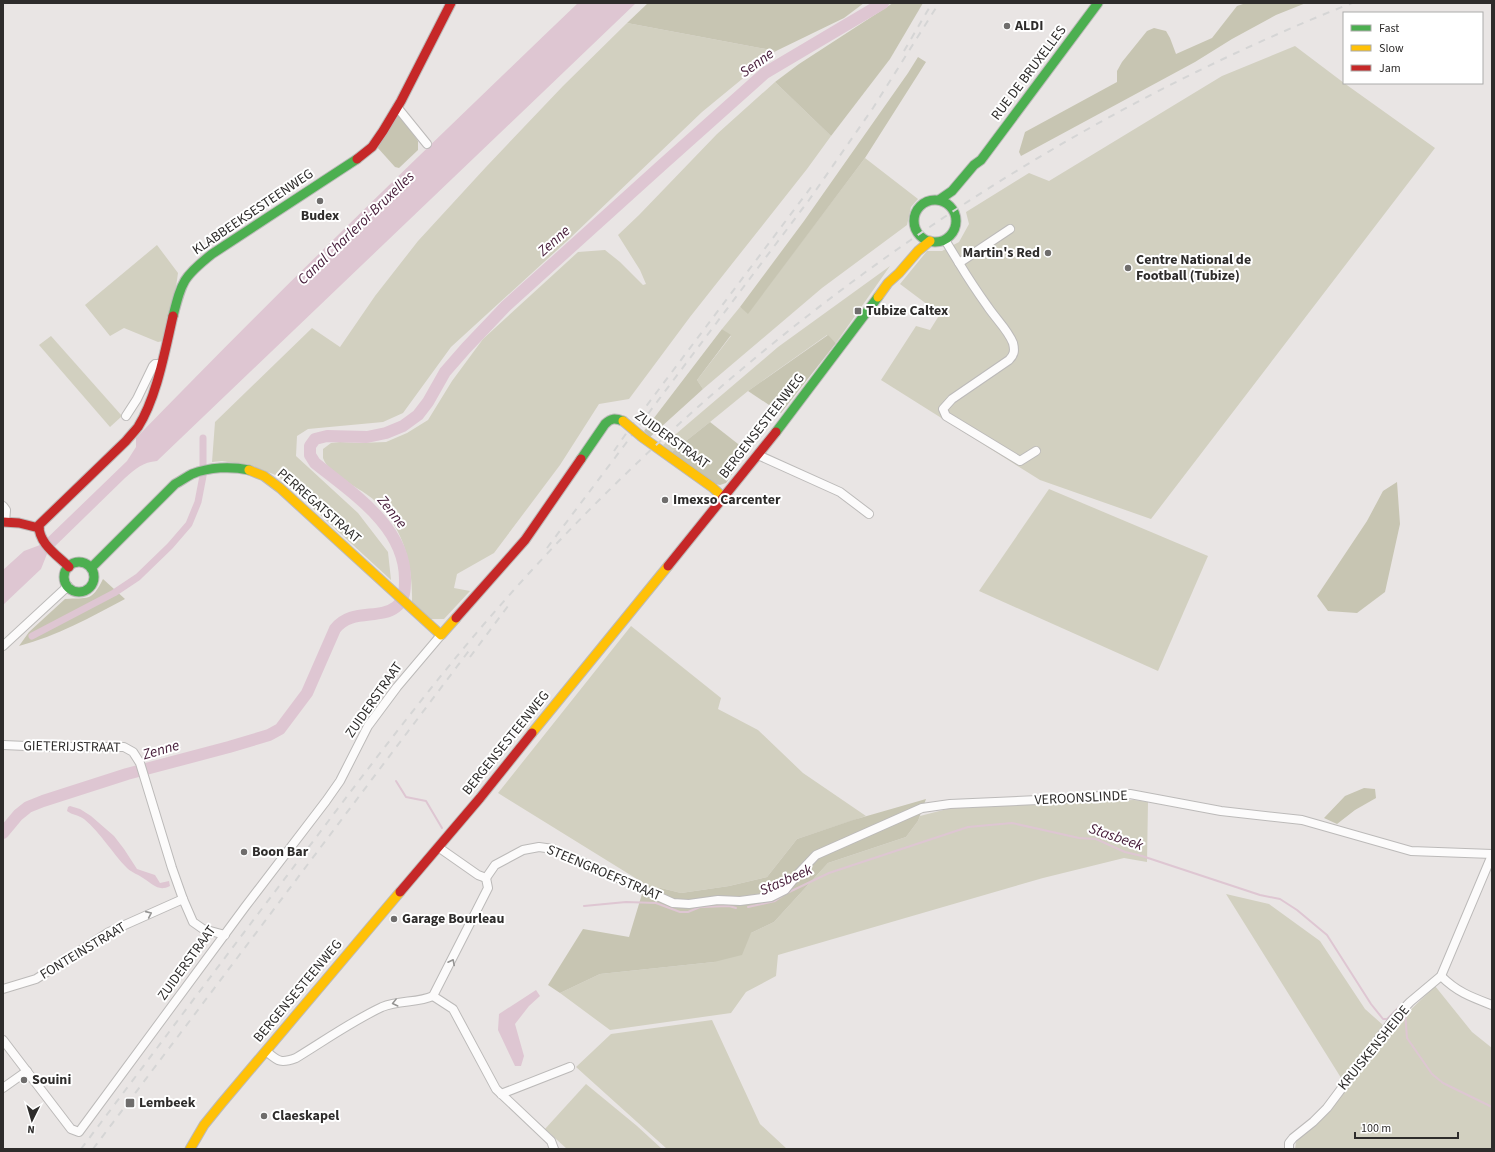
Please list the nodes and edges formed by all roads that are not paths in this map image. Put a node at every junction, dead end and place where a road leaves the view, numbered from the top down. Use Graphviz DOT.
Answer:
graph roads {
  1 [pos="451,3"];
  2 [pos="1098,3"];
  3 [pos="397,107"];
  4 [pos="427,144"];
  5 [pos="981,160"];
  6 [pos="939,200"];
  7 [pos="957,204"];
  8 [pos="1010,229"];
  9 [pos="914,240"];
  10 [pos="945,240"];
  11 [pos="930,242"];
  12 [pos="959,263"];
  13 [pos="888,283"];
  14 [pos="162,364"];
  15 [pos="126,416"];
  16 [pos="1036,451"];
  17 [pos="758,455"];
  18 [pos="724,498"];
  19 [pos="3,506"];
  20 [pos="869,514"];
  21 [pos="4,522"];
  22 [pos="38,528"];
  23 [pos="69,567"];
  24 [pos="91,568"];
  25 [pos="68,586"];
  26 [pos="441,635"];
  27 [pos="3,646"];
  28 [pos="3,745"];
  29 [pos="438,847"];
  30 [pos="1492,855"];
  31 [pos="486,878"];
  32 [pos="182,899"];
  33 [pos="740,901"];
  34 [pos="225,935"];
  35 [pos="1441,976"];
  36 [pos="3,988"];
  37 [pos="433,996"];
  38 [pos="1492,1005"];
  39 [pos="3,1040"];
  40 [pos="266,1051"];
  41 [pos="570,1067"];
  42 [pos="27,1071"];
  43 [pos="3,1088"];
  44 [pos="501,1094"];
  45 [pos="190,1149"];
  46 [pos="554,1149"];
  47 [pos="1290,1149"];
  1 -- 3 [label="street, KLABBEEKSESTEENWEG"];
  2 -- 5 [label="street, RUE DE BRUXELLES"];
  3 -- 4 [label="street"];
  3 -- 14 [label="street, KLABBEEKSESTEENWEG"];
  5 -- 6 [label="street, RUE DE BRUXELLES"];
  5 -- 7 [label="street, RUE DE BRUXELLES"];
  6 -- 7 [label="street"];
  6 -- 9 [label="street, RUE DE BRUXELLES"];
  7 -- 10 [label="street"];
  8 -- 12 [label="street"];
  9 -- 11 [label="street"];
  9 -- 13 [label="street"];
  10 -- 11 [label="street"];
  10 -- 12 [label="street"];
  11 -- 13 [label="street"];
  12 -- 16 [label="street"];
  13 -- 17 [label="street, BERGENSESTEENWEG"];
  14 -- 15 [label="street"];
  14 -- 22 [label="street, KLABBEEKSESTEENWEG"];
  17 -- 18 [label="street, BERGENSESTEENWEG"];
  17 -- 20 [label="street"];
  18 -- 26 [label="street, ZUIDERSTRAAT, bridge"];
  18 -- 29 [label="street, BERGENSESTEENWEG"];
  19 -- 21 [label="street"];
  21 -- 22 [label="street"];
  22 -- 23 [label="street"];
  23 -- 24 [label="street"];
  23 -- 25 [label="street"];
  24 -- 25 [label="street"];
  24 -- 26 [label="street, PERREGATSTRAAT"];
  25 -- 27 [label="street"];
  26 -- 34 [label="street, ZUIDERSTRAAT"];
  28 -- 32 [label="street, GIETERIJSTRAAT"];
  29 -- 31 [label="street"];
  29 -- 40 [label="street, BERGENSESTEENWEG"];
  30 -- 33 [label="street, VEROONSLINDE"];
  30 -- 35 [label="street, KRUISKENSHEIDE"];
  31 -- 33 [label="street, STEENGROEFSTRAAT"];
  37 -- 31 [label="street, one-way"];
  32 -- 34 [label="street"];
  36 -- 32 [label="street, FONTEINSTRAAT, one-way"];
  34 -- 42 [label="street, ZUIDERSTRAAT"];
  35 -- 38 [label="street"];
  35 -- 47 [label="street, KRUISKENSHEIDE"];
  37 -- 40 [label="street, one-way"];
  37 -- 44 [label="street"];
  39 -- 42 [label="street"];
  40 -- 45 [label="street, BERGENSESTEENWEG"];
  41 -- 44 [label="street"];
  42 -- 43 [label="street"];
  44 -- 46 [label="street"];
}
